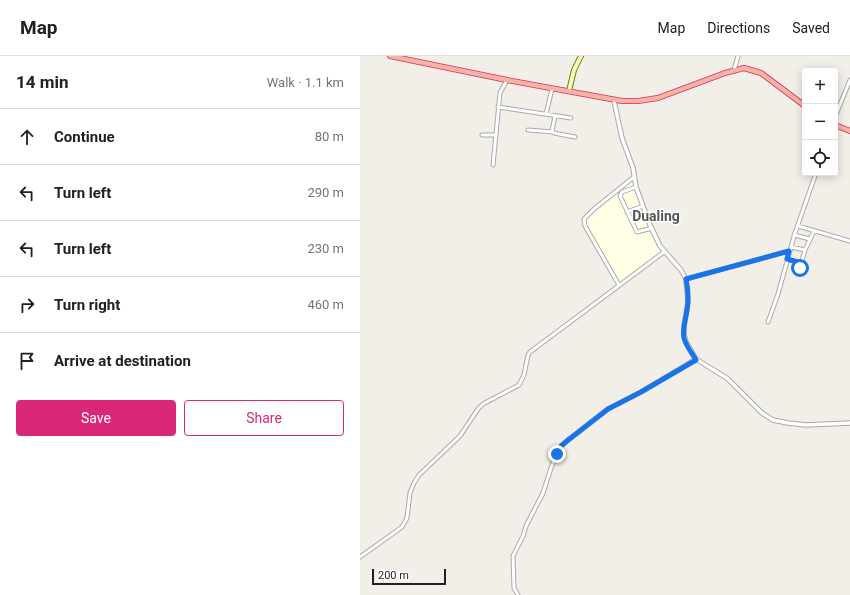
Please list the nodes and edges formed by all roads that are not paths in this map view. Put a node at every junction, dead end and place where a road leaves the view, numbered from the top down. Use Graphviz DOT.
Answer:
graph roads {
  1 [pos="390,56"];
  2 [pos="581,56"];
  3 [pos="738,56"];
  4 [pos="734,70"];
  5 [pos="507,80"];
  6 [pos="850,80"];
  7 [pos="552,89"];
  8 [pos="569,91"];
  9 [pos="614,101"];
  10 [pos="802,104"];
  11 [pos="498,107"];
  12 [pos="838,110"];
  13 [pos="546,114"];
  14 [pos="555,116"];
  15 [pos="571,118"];
  16 [pos="838,126"];
  17 [pos="528,130"];
  18 [pos="850,131"];
  19 [pos="553,132"];
  20 [pos="482,135"];
  21 [pos="496,135"];
  22 [pos="576,137"];
  23 [pos="493,165"];
  24 [pos="815,176"];
  25 [pos="634,177"];
  26 [pos="636,187"];
  27 [pos="643,206"];
  28 [pos="628,212"];
  29 [pos="798,226"];
  30 [pos="652,228"];
  31 [pos="814,231"];
  32 [pos="794,235"];
  33 [pos="810,240"];
  34 [pos="850,241"];
  35 [pos="791,247"];
  36 [pos="805,250"];
  37 [pos="789,251"];
  38 [pos="664,252"];
  39 [pos="787,259"];
  40 [pos="801,263"];
  41 [pos="800,268"];
  42 [pos="686,279"];
  43 [pos="619,285"];
  44 [pos="768,322"];
  45 [pos="696,360"];
  46 [pos="850,422"];
  47 [pos="360,557"];
  48 [pos="518,595"];
  1 -- 5 [label="highway"];
  2 -- 8 [label="main road"];
  3 -- 4 [label="street"];
  4 -- 9 [label="highway"];
  4 -- 10 [label="highway"];
  5 -- 7 [label="highway"];
  5 -- 11 [label="street"];
  6 -- 12 [label="street"];
  7 -- 8 [label="highway"];
  7 -- 13 [label="street"];
  8 -- 9 [label="highway"];
  9 -- 25 [label="street"];
  11 -- 13 [label="street"];
  11 -- 21 [label="street"];
  13 -- 14 [label="street"];
  14 -- 15 [label="street"];
  14 -- 19 [label="street"];
  16 -- 18 [label="highway"];
  17 -- 19 [label="street"];
  19 -- 22 [label="street"];
  20 -- 21 [label="street"];
  21 -- 23 [label="street"];
  24 -- 29 [label="street"];
  25 -- 26 [label="street"];
  25 -- 43 [label="street"];
  26 -- 27 [label="street"];
  26 -- 28 [label="street"];
  27 -- 28 [label="street"];
  27 -- 30 [label="street"];
  28 -- 30 [label="street"];
  29 -- 31 [label="street"];
  29 -- 32 [label="street"];
  30 -- 38 [label="street"];
  31 -- 33 [label="street"];
  31 -- 34 [label="street"];
  32 -- 33 [label="street"];
  32 -- 35 [label="street"];
  33 -- 36 [label="street"];
  35 -- 36 [label="street"];
  35 -- 37 [label="street"];
  36 -- 40 [label="street"];
  37 -- 39 [label="street"];
  37 -- 42 [label="street"];
  38 -- 42 [label="street"];
  38 -- 43 [label="street"];
  39 -- 40 [label="street"];
  39 -- 44 [label="street"];
  40 -- 41 [label="street"];
  42 -- 45 [label="street"];
  43 -- 47 [label="street"];
  45 -- 46 [label="street"];
  45 -- 48 [label="street"];
}
